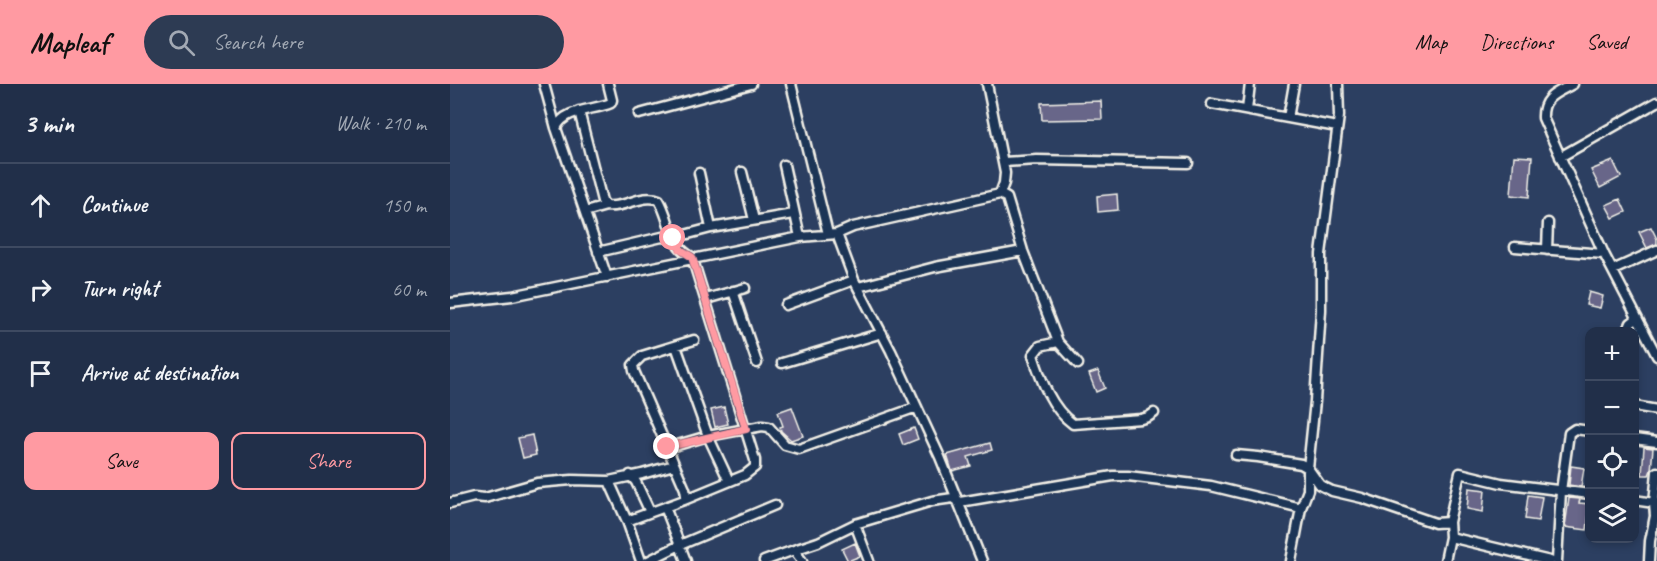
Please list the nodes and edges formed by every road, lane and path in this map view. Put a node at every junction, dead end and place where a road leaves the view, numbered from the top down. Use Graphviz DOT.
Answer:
graph roads {
  1 [pos="544,84"];
  2 [pos="608,84"];
  3 [pos="751,84"];
  4 [pos="791,84"];
  5 [pos="987,84"];
  6 [pos="1250,84"];
  7 [pos="1294,84"];
  8 [pos="1338,84"];
  9 [pos="1573,84"];
  10 [pos="1657,102"];
  11 [pos="1212,104"];
  12 [pos="1247,110"];
  13 [pos="579,111"];
  14 [pos="639,114"];
  15 [pos="1288,118"];
  16 [pos="1337,127"];
  17 [pos="556,128"];
  18 [pos="1560,157"];
  19 [pos="1003,162"];
  20 [pos="1188,163"];
  21 [pos="784,165"];
  22 [pos="742,172"];
  23 [pos="699,173"];
  24 [pos="1000,194"];
  25 [pos="606,206"];
  26 [pos="585,212"];
  27 [pos="794,214"];
  28 [pos="754,219"];
  29 [pos="1548,223"];
  30 [pos="711,228"];
  31 [pos="832,234"];
  32 [pos="800,237"];
  33 [pos="673,238"];
  34 [pos="1515,247"];
  35 [pos="1547,250"];
  36 [pos="1657,250"];
  37 [pos="1023,251"];
  38 [pos="598,252"];
  39 [pos="1604,254"];
  40 [pos="692,257"];
  41 [pos="1613,270"];
  42 [pos="607,277"];
  43 [pos="856,284"];
  44 [pos="745,288"];
  45 [pos="733,291"];
  46 [pos="706,299"];
  47 [pos="450,303"];
  48 [pos="786,306"];
  49 [pos="1636,319"];
  50 [pos="1629,327"];
  51 [pos="882,333"];
  52 [pos="694,340"];
  53 [pos="1058,342"];
  54 [pos="676,346"];
  55 [pos="1657,356"];
  56 [pos="757,363"];
  57 [pos="783,363"];
  58 [pos="1078,364"];
  59 [pos="917,407"];
  60 [pos="1639,407"];
  61 [pos="1657,410"];
  62 [pos="1154,413"];
  63 [pos="746,429"];
  64 [pos="1585,430"];
  65 [pos="708,436"];
  66 [pos="1639,440"];
  67 [pos="1657,442"];
  68 [pos="667,447"];
  69 [pos="1236,455"];
  70 [pos="674,465"];
  71 [pos="1308,468"];
  72 [pos="1657,472"];
  73 [pos="630,475"];
  74 [pos="609,481"];
  75 [pos="729,481"];
  76 [pos="1320,485"];
  77 [pos="1308,490"];
  78 [pos="1562,490"];
  79 [pos="1585,493"];
  80 [pos="684,500"];
  81 [pos="1639,501"];
  82 [pos="960,502"];
  83 [pos="450,503"];
  84 [pos="1654,503"];
  85 [pos="775,505"];
  86 [pos="665,507"];
  87 [pos="1301,508"];
  88 [pos="650,513"];
  89 [pos="627,521"];
  90 [pos="1449,522"];
  91 [pos="855,524"];
  92 [pos="1450,537"];
  93 [pos="680,545"];
  94 [pos="794,550"];
  95 [pos="641,561"];
  96 [pos="648,561"];
  97 [pos="686,561"];
  98 [pos="764,561"];
  99 [pos="802,561"];
  100 [pos="869,561"];
  101 [pos="982,561"];
  102 [pos="1290,561"];
  103 [pos="1445,561"];
  104 [pos="1550,561"];
  105 [pos="1557,561"];
  106 [pos="1649,561"];
  1 -- 17 [label="street"];
  2 -- 13 [label="street"];
  3 -- 14 [label="street"];
  4 -- 31 [label="street"];
  5 -- 19 [label="street"];
  6 -- 12 [label="street"];
  7 -- 15 [label="street"];
  8 -- 16 [label="street"];
  9 -- 18 [label="street"];
  10 -- 18 [label="street"];
  11 -- 12 [label="street"];
  12 -- 15 [label="street"];
  13 -- 17 [label="street"];
  13 -- 25 [label="street"];
  15 -- 16 [label="street"];
  16 -- 71 [label="street"];
  17 -- 26 [label="street"];
  18 -- 39 [label="street"];
  19 -- 20 [label="street"];
  19 -- 24 [label="street"];
  21 -- 27 [label="street"];
  22 -- 28 [label="street"];
  23 -- 30 [label="street"];
  24 -- 31 [label="street"];
  24 -- 37 [label="street"];
  25 -- 26 [label="street"];
  25 -- 33 [label="street"];
  26 -- 38 [label="street"];
  27 -- 28 [label="street"];
  27 -- 32 [label="street"];
  28 -- 30 [label="street"];
  29 -- 35 [label="street"];
  30 -- 33 [label="street"];
  31 -- 32 [label="street"];
  31 -- 43 [label="street"];
  32 -- 40 [label="street"];
  33 -- 38 [label="street"];
  33 -- 40 [label="street"];
  34 -- 35 [label="street"];
  35 -- 39 [label="street"];
  36 -- 41 [label="street"];
  37 -- 43 [label="street"];
  37 -- 53 [label="street"];
  38 -- 42 [label="street"];
  39 -- 41 [label="street"];
  40 -- 42 [label="street"];
  40 -- 46 [label="street"];
  41 -- 49 [label="street"];
  42 -- 47 [label="street"];
  43 -- 48 [label="street"];
  43 -- 51 [label="street"];
  44 -- 45 [label="street"];
  45 -- 46 [label="street"];
  45 -- 56 [label="street"];
  46 -- 63 [label="street"];
  49 -- 50 [label="street"];
  49 -- 55 [label="street"];
  51 -- 57 [label="street"];
  51 -- 59 [label="street"];
  52 -- 54 [label="street"];
  53 -- 58 [label="street"];
  53 -- 62 [label="street"];
  54 -- 65 [label="street"];
  54 -- 68 [label="street"];
  59 -- 63 [label="street"];
  59 -- 82 [label="street"];
  60 -- 61 [label="street"];
  63 -- 65 [label="street"];
  63 -- 75 [label="street"];
  64 -- 78 [label="street"];
  65 -- 68 [label="street"];
  65 -- 75 [label="street"];
  66 -- 67 [label="street"];
  68 -- 70 [label="street"];
  69 -- 71 [label="street"];
  70 -- 73 [label="street"];
  70 -- 80 [label="street"];
  71 -- 76 [label="street"];
  71 -- 77 [label="street"];
  72 -- 84 [label="street"];
  73 -- 74 [label="street"];
  73 -- 88 [label="street"];
  74 -- 83 [label="street"];
  74 -- 89 [label="street"];
  75 -- 80 [label="street"];
  76 -- 77 [label="street"];
  76 -- 90 [label="street"];
  77 -- 87 [label="street"];
  78 -- 79 [label="street"];
  78 -- 90 [label="street"];
  78 -- 105 [label="street"];
  80 -- 86 [label="street"];
  81 -- 84 [label="street"];
  82 -- 87 [label="street"];
  82 -- 91 [label="street"];
  82 -- 101 [label="street"];
  84 -- 106 [label="street"];
  85 -- 93 [label="street"];
  86 -- 88 [label="street"];
  86 -- 93 [label="street"];
  87 -- 102 [label="street"];
  88 -- 89 [label="street"];
  89 -- 95 [label="street"];
  90 -- 92 [label="street"];
  91 -- 94 [label="street"];
  91 -- 100 [label="street"];
  92 -- 103 [label="street"];
  92 -- 104 [label="street"];
  93 -- 96 [label="street"];
  93 -- 97 [label="street"];
  94 -- 98 [label="street"];
  94 -- 99 [label="street"];
}
